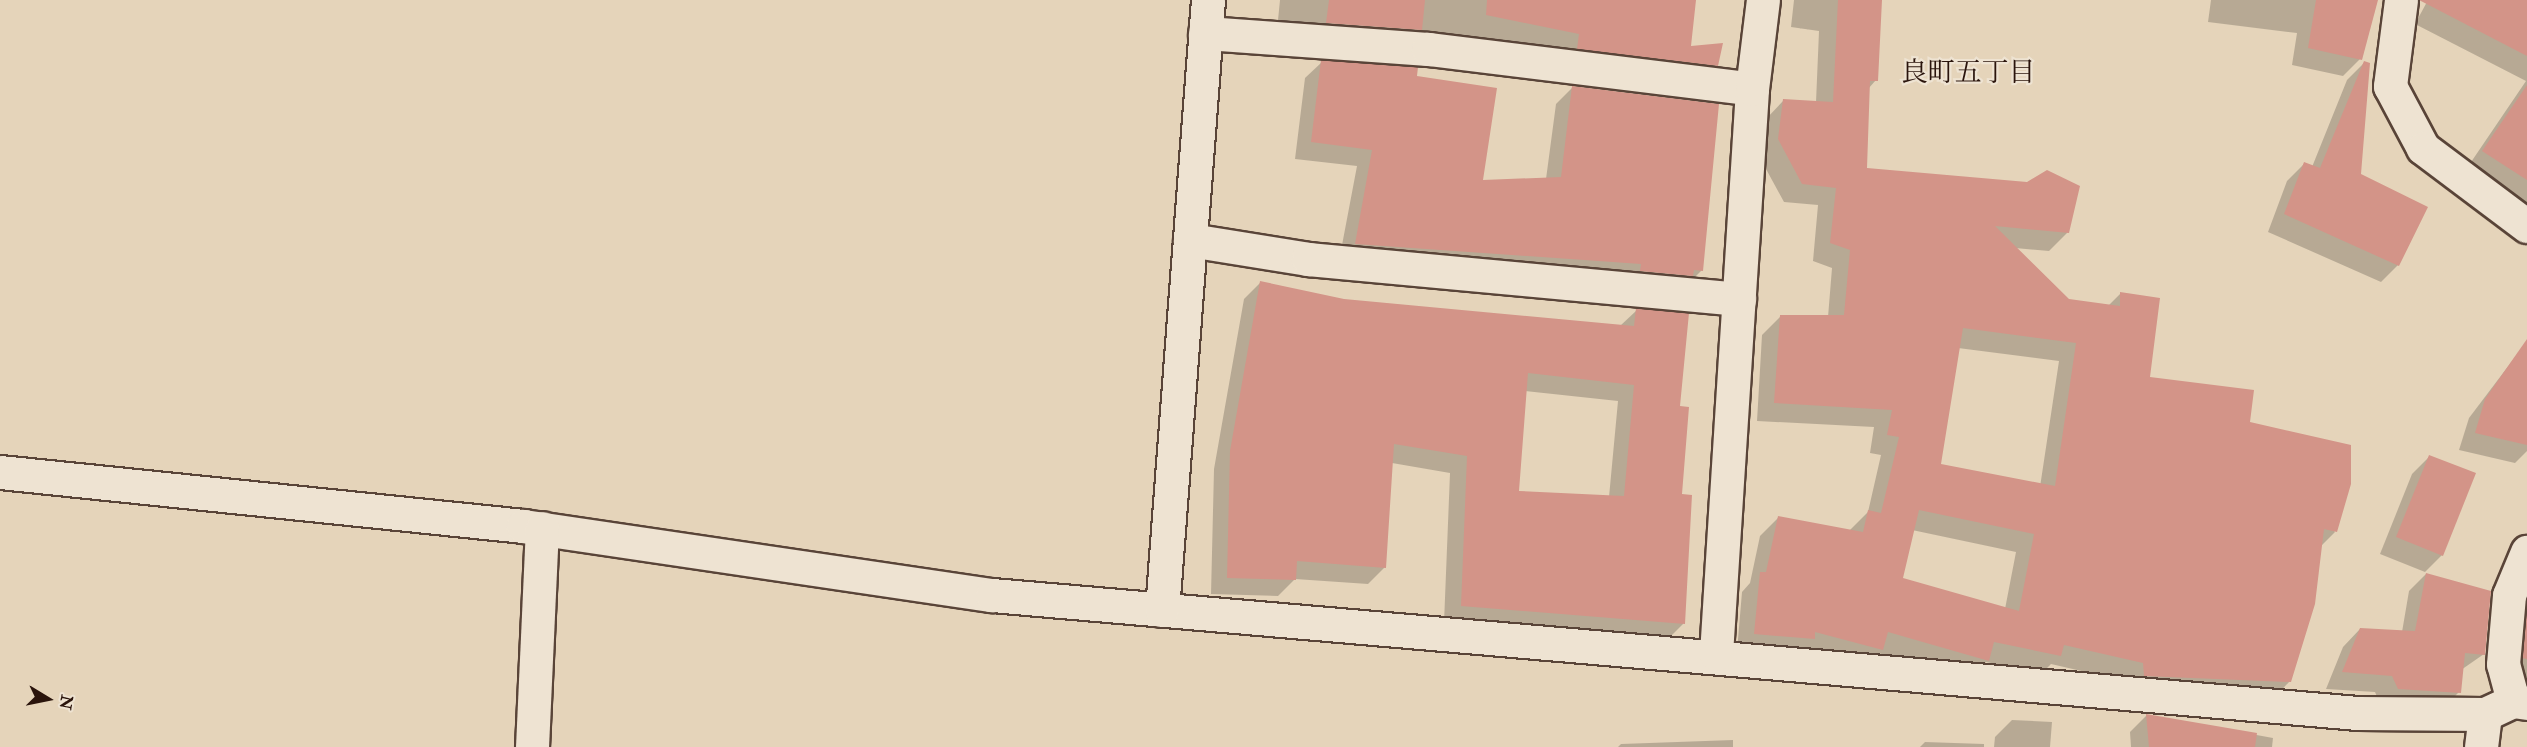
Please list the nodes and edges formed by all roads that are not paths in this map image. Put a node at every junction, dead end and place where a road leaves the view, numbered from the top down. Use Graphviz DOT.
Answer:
graph roads {
  1 [pos="1208,0"];
  2 [pos="1763,0"];
  3 [pos="2401,0"];
  4 [pos="1205,33"];
  5 [pos="1752,89"];
  6 [pos="2527,226"];
  7 [pos="1191,240"];
  8 [pos="1739,299"];
  9 [pos="0,472"];
  10 [pos="542,528"];
  11 [pos="2527,552"];
  12 [pos="1162,610"];
  13 [pos="1716,654"];
  14 [pos="2508,706"];
  15 [pos="532,747"];
  16 [pos="2481,747"];
  1 -- 4 [label="street"];
  2 -- 5 [label="street"];
  3 -- 6 [label="street"];
  4 -- 5 [label="street"];
  4 -- 7 [label="street"];
  5 -- 8 [label="street"];
  7 -- 8 [label="street"];
  7 -- 12 [label="street"];
  8 -- 13 [label="street"];
  9 -- 10 [label="street"];
  10 -- 12 [label="street"];
  10 -- 15 [label="street"];
  11 -- 14 [label="street"];
  12 -- 13 [label="street"];
  13 -- 14 [label="street"];
  14 -- 16 [label="street"];
}
